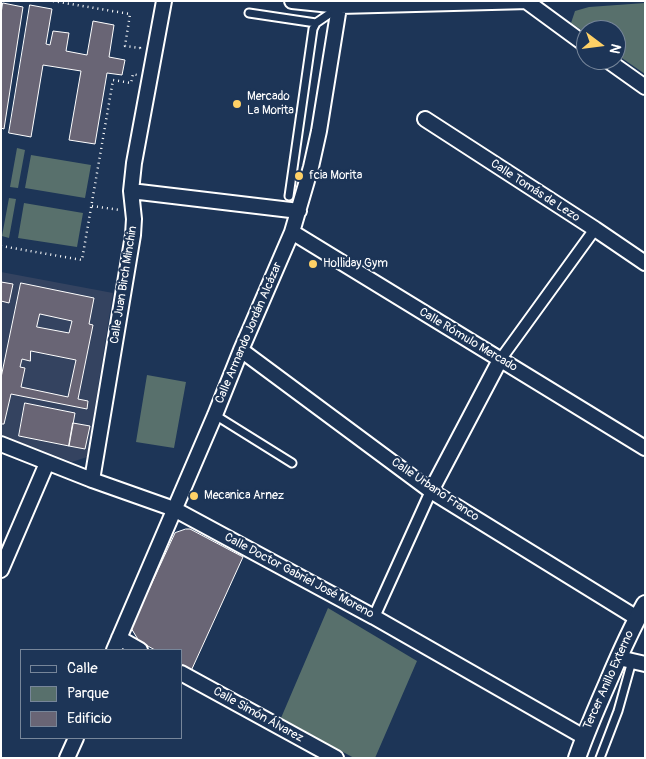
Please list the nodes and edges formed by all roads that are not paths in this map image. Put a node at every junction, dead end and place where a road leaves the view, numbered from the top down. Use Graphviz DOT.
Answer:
graph roads {
  1 [pos="164,1"];
  2 [pos="292,1"];
  3 [pos="527,1"];
  4 [pos="340,4"];
  5 [pos="249,13"];
  6 [pos="316,23"];
  7 [pos="576,38"];
  8 [pos="621,70"];
  9 [pos="645,87"];
  10 [pos="425,119"];
  11 [pos="131,191"];
  12 [pos="289,196"];
  13 [pos="298,211"];
  14 [pos="595,229"];
  15 [pos="292,232"];
  16 [pos="645,263"];
  17 [pos="241,350"];
  18 [pos="500,360"];
  19 [pos="215,415"];
  20 [pos="1,444"];
  21 [pos="645,448"];
  22 [pos="47,463"];
  23 [pos="292,463"];
  24 [pos="92,480"];
  25 [pos="431,491"];
  26 [pos="174,508"];
  27 [pos="1,570"];
  28 [pos="642,615"];
  29 [pos="374,617"];
  30 [pos="116,644"];
  31 [pos="136,649"];
  32 [pos="637,662"];
  33 [pos="182,674"];
  34 [pos="584,737"];
  35 [pos="76,739"];
  36 [pos="67,758"];
  37 [pos="336,758"];
  38 [pos="577,758"];
  39 [pos="600,758"];
  1 -- 11 [label="street, Calle Juan Birch Minchin"];
  2 -- 4 [label="street"];
  3 -- 4 [label="street"];
  3 -- 7 [label="street"];
  4 -- 6 [label="lane"];
  4 -- 13 [label="street, Calle Armando Jordán Alcázar"];
  5 -- 6 [label="lane"];
  6 -- 12 [label="lane"];
  8 -- 9 [label="street"];
  10 -- 14 [label="street, Calle Tomás de Lezo"];
  11 -- 13 [label="street"];
  11 -- 24 [label="street, Calle Juan Birch Minchin"];
  13 -- 15 [label="street, Calle Armando Jordán Alcázar"];
  14 -- 16 [label="street, Calle Tomás de Lezo"];
  14 -- 18 [label="street"];
  15 -- 17 [label="street, Calle Armando Jordán Alcázar"];
  15 -- 18 [label="street, Calle Rómulo Mercado"];
  17 -- 19 [label="street, Calle Armando Jordán Alcázar"];
  17 -- 25 [label="street, Calle Urbano Franco"];
  18 -- 21 [label="street, Calle Rómulo Mercado"];
  18 -- 25 [label="street"];
  19 -- 23 [label="lane"];
  19 -- 26 [label="street, Calle Armando Jordán Alcázar"];
  20 -- 22 [label="street, Calle Doctor Gabriel José Moreno"];
  22 -- 24 [label="street, Calle Doctor Gabriel José Moreno"];
  22 -- 27 [label="street"];
  24 -- 26 [label="street, Calle Doctor Gabriel José Moreno"];
  25 -- 28 [label="street, Calle Urbano Franco"];
  25 -- 29 [label="street"];
  26 -- 29 [label="street, Calle Doctor Gabriel José Moreno"];
  26 -- 30 [label="street, Calle Armando Jordán Alcázar"];
  28 -- 32 [label="street, Tercer Anillo Externo"];
  29 -- 34 [label="street, Calle Doctor Gabriel José Moreno"];
  30 -- 31 [label="street"];
  32 -- 34 [label="street, Tercer Anillo Externo"];
  32 -- 39 [label="lane"];
  33 -- 37 [label="street, Calle Simón Álvarez"];
  34 -- 38 [label="street, Tercer Anillo Externo"];
  35 -- 36 [label="street"];
}
